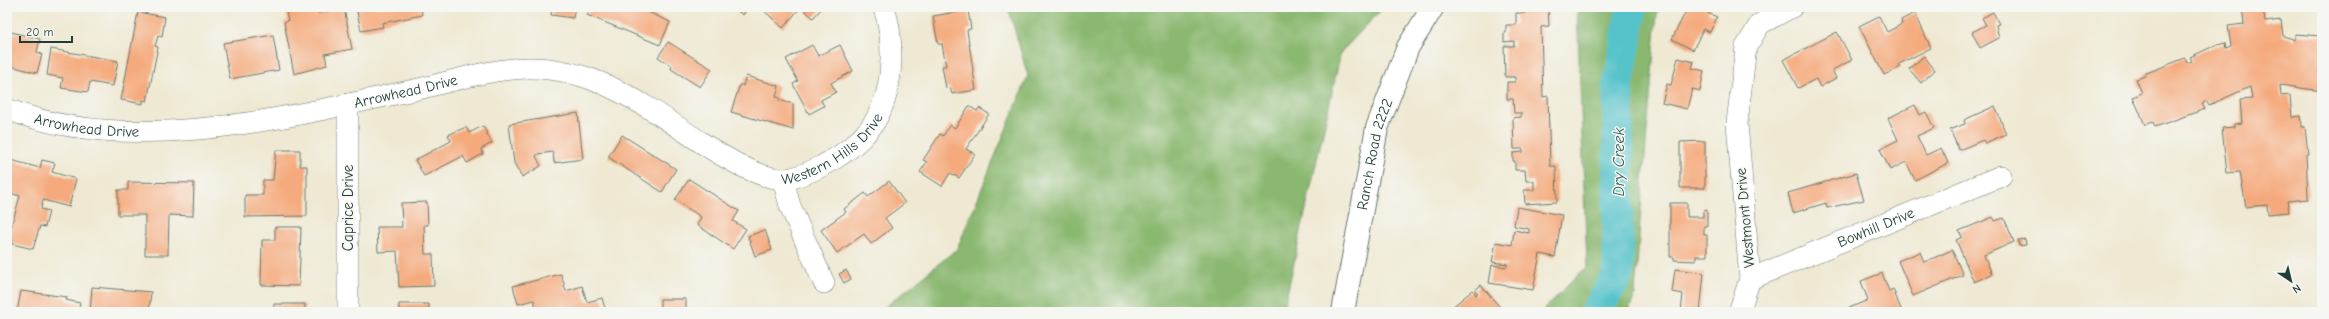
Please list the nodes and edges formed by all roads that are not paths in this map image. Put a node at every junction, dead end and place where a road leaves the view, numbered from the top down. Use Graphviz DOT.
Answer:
graph roads {
  1 [pos="883,7"];
  2 [pos="1433,7"];
  3 [pos="1792,7"];
  4 [pos="348,104"];
  5 [pos="7,109"];
  6 [pos="2001,176"];
  7 [pos="783,179"];
  8 [pos="1750,279"];
  9 [pos="824,283"];
  10 [pos="348,312"];
  11 [pos="1343,312"];
  12 [pos="1739,312"];
  1 -- 7 [label="street, Western Hills Drive"];
  2 -- 11 [label="main road, Ranch Road 2222"];
  3 -- 8 [label="street, Westmont Drive"];
  4 -- 5 [label="street, Arrowhead Drive"];
  4 -- 7 [label="street, Arrowhead Drive"];
  4 -- 10 [label="street, Caprice Drive"];
  6 -- 8 [label="street, Bowhill Drive"];
  7 -- 9 [label="street, Western Hills Drive"];
  8 -- 12 [label="street, Westmont Drive"];
}
